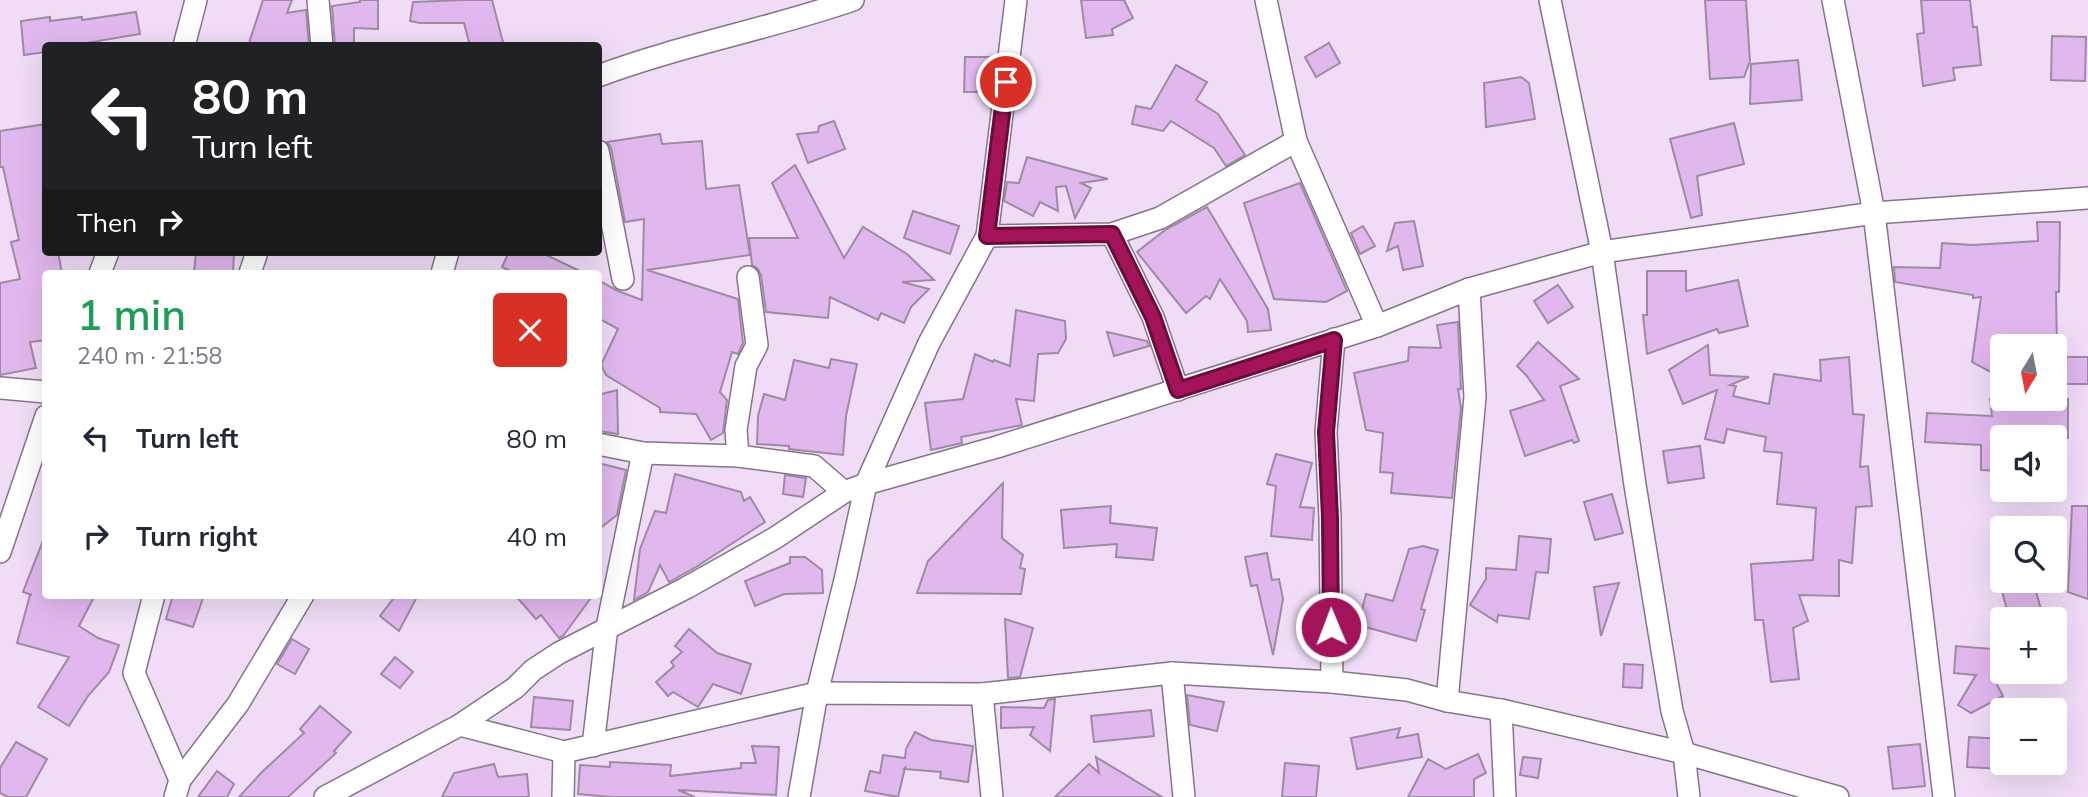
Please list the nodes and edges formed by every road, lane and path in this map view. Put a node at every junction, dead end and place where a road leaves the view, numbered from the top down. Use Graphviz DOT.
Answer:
graph roads {
  1 [pos="195,0"];
  2 [pos="318,0"];
  3 [pos="853,0"];
  4 [pos="1016,0"];
  5 [pos="1266,0"];
  6 [pos="1550,0"];
  7 [pos="1833,0"];
  8 [pos="185,42"];
  9 [pos="322,42"];
  10 [pos="602,75"];
  11 [pos="1296,141"];
  12 [pos="602,171"];
  13 [pos="2088,198"];
  14 [pos="1874,213"];
  15 [pos="1112,234"];
  16 [pos="987,236"];
  17 [pos="1602,252"];
  18 [pos="748,277"];
  19 [pos="623,279"];
  20 [pos="1469,289"];
  21 [pos="1377,326"];
  22 [pos="1334,340"];
  23 [pos="0,388"];
  24 [pos="1178,390"];
  25 [pos="42,392"];
  26 [pos="42,428"];
  27 [pos="602,445"];
  28 [pos="643,453"];
  29 [pos="738,456"];
  30 [pos="866,484"];
  31 [pos="845,492"];
  32 [pos="0,552"];
  33 [pos="153,599"];
  34 [pos="301,599"];
  35 [pos="607,627"];
  36 [pos="1172,673"];
  37 [pos="1332,682"];
  38 [pos="817,693"];
  39 [pos="982,694"];
  40 [pos="1447,701"];
  41 [pos="1501,710"];
  42 [pos="460,725"];
  43 [pos="593,746"];
  44 [pos="564,752"];
  45 [pos="1684,753"];
  46 [pos="178,788"];
  47 [pos="326,797"];
  48 [pos="563,797"];
  49 [pos="799,797"];
  50 [pos="992,797"];
  51 [pos="1184,797"];
  52 [pos="1505,797"];
  53 [pos="1689,797"];
  54 [pos="1838,797"];
  55 [pos="1944,797"];
  1 -- 8 [label="street"];
  2 -- 9 [label="street"];
  3 -- 10 [label="street"];
  4 -- 16 [label="street"];
  5 -- 11 [label="street"];
  6 -- 17 [label="street"];
  7 -- 14 [label="street"];
  11 -- 15 [label="street"];
  11 -- 21 [label="street"];
  12 -- 19 [label="street"];
  13 -- 14 [label="street"];
  14 -- 17 [label="street"];
  14 -- 55 [label="street"];
  15 -- 16 [label="street"];
  15 -- 24 [label="street"];
  16 -- 30 [label="street"];
  17 -- 20 [label="street"];
  17 -- 45 [label="street"];
  18 -- 29 [label="street"];
  20 -- 21 [label="street"];
  20 -- 40 [label="street"];
  21 -- 22 [label="street"];
  22 -- 24 [label="street"];
  22 -- 37 [label="street"];
  23 -- 25 [label="street"];
  24 -- 30 [label="street"];
  26 -- 32 [label="street"];
  27 -- 28 [label="street"];
  28 -- 29 [label="street"];
  28 -- 35 [label="street"];
  29 -- 31 [label="street"];
  30 -- 31 [label="street"];
  30 -- 38 [label="street"];
  31 -- 35 [label="street"];
  33 -- 46 [label="street"];
  34 -- 46 [label="street"];
  35 -- 42 [label="street"];
  35 -- 43 [label="street"];
  36 -- 37 [label="street"];
  36 -- 39 [label="street"];
  36 -- 51 [label="street"];
  37 -- 40 [label="street"];
  38 -- 39 [label="street"];
  38 -- 43 [label="street"];
  38 -- 49 [label="street"];
  39 -- 50 [label="street"];
  40 -- 41 [label="street"];
  41 -- 45 [label="street"];
  41 -- 52 [label="street"];
  42 -- 44 [label="street"];
  42 -- 47 [label="street"];
  43 -- 44 [label="street"];
  44 -- 48 [label="street"];
  45 -- 53 [label="street"];
  45 -- 54 [label="street"];
}
